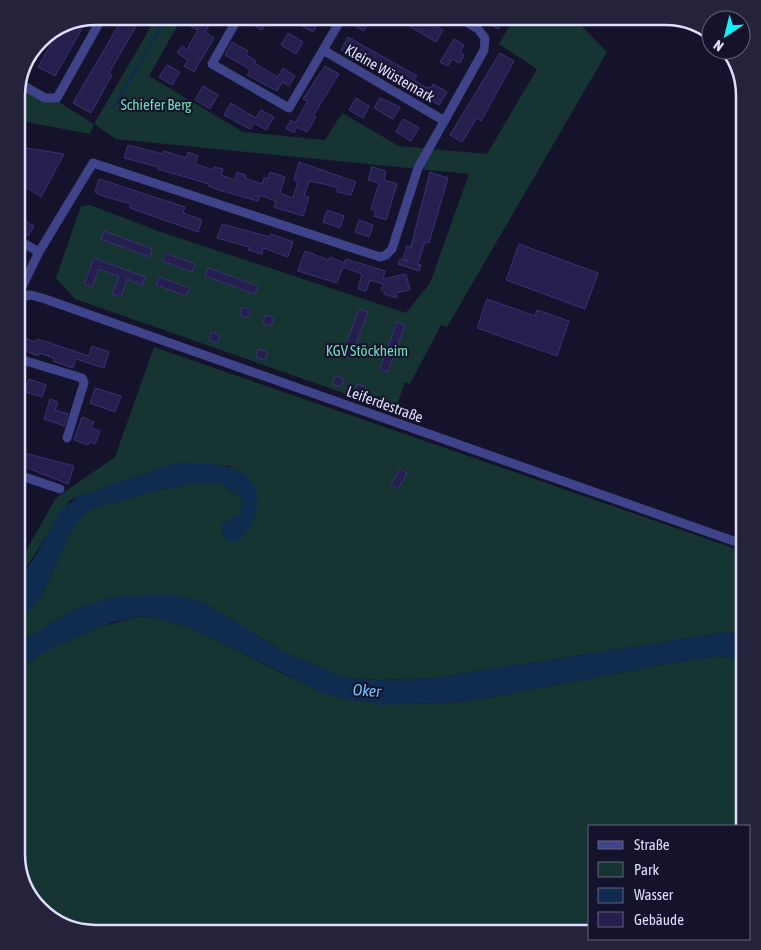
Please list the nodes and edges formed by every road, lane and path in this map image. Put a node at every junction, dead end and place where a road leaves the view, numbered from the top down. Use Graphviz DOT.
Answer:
graph roads {
  1 [pos="98,25"];
  2 [pos="235,25"];
  3 [pos="338,25"];
  4 [pos="471,25"];
  5 [pos="323,50"];
  6 [pos="26,87"];
  7 [pos="443,120"];
  8 [pos="25,243"];
  9 [pos="39,252"];
  10 [pos="25,281"];
  11 [pos="25,296"];
  12 [pos="25,361"];
  13 [pos="67,438"];
  14 [pos="25,477"];
  15 [pos="60,489"];
  16 [pos="736,542"];
  1 -- 6 [label="street"];
  2 -- 5 [label="street"];
  3 -- 5 [label="street"];
  4 -- 7 [label="street"];
  5 -- 7 [label="street, Kleine Wüstemark"];
  7 -- 9 [label="street"];
  8 -- 9 [label="street"];
  9 -- 10 [label="street"];
  11 -- 16 [label="street, Leiferdestraße"];
  12 -- 13 [label="street"];
  14 -- 15 [label="street"];
}
